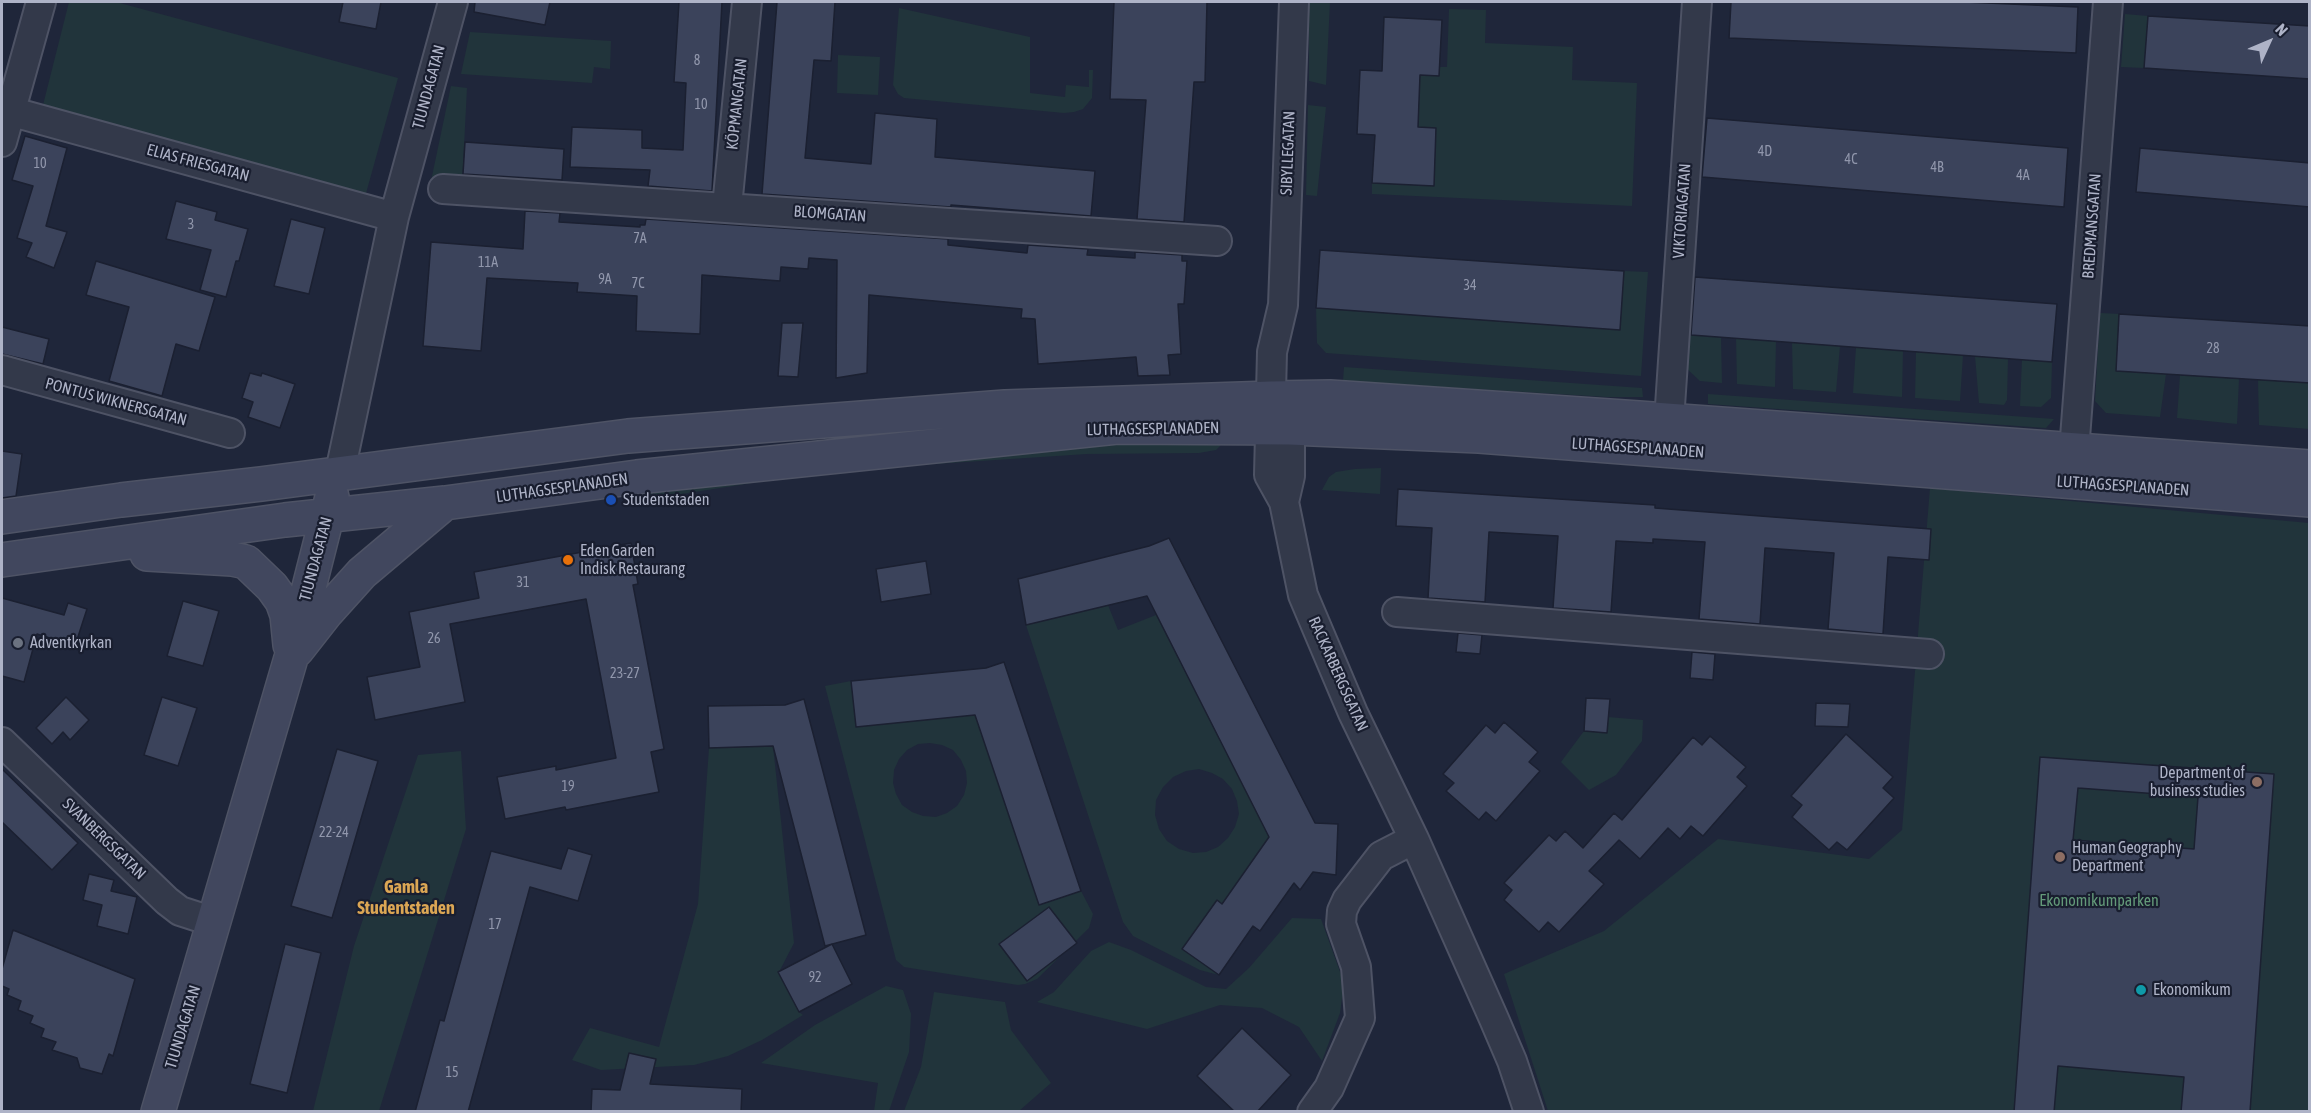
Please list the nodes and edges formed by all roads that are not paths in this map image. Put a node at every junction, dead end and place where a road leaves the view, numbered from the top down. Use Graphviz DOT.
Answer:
graph roads {
  1 [pos="41,2"];
  2 [pos="453,2"];
  3 [pos="747,2"];
  4 [pos="1294,2"];
  5 [pos="1696,2"];
  6 [pos="2108,2"];
  7 [pos="6,111"];
  8 [pos="2,142"];
  9 [pos="443,189"];
  10 [pos="727,207"];
  11 [pos="394,217"];
  12 [pos="1217,241"];
  13 [pos="2,370"];
  14 [pos="1280,413"];
  15 [pos="1669,421"];
  16 [pos="230,433"];
  17 [pos="2074,451"];
  18 [pos="2310,467"];
  19 [pos="340,472"];
  20 [pos="2310,500"];
  21 [pos="445,503"];
  22 [pos="327,515"];
  23 [pos="2,518"];
  24 [pos="71,551"];
  25 [pos="2,560"];
  26 [pos="1397,612"];
  27 [pos="1929,654"];
  28 [pos="291,658"];
  29 [pos="2,742"];
  30 [pos="1414,839"];
  31 [pos="214,922"];
  32 [pos="158,1112"];
  33 [pos="1312,1112"];
  34 [pos="1529,1112"];
  1 -- 7 [label="street"];
  2 -- 11 [label="street, TIUNDAGATAN"];
  3 -- 10 [label="street, KÖPMANGATAN"];
  4 -- 14 [label="street, SIBYLLEGATAN"];
  5 -- 15 [label="street, VIKTORIAGATAN"];
  6 -- 17 [label="street, BREDMANSGATAN"];
  7 -- 8 [label="street"];
  7 -- 11 [label="street, ELIAS FRIESGATAN"];
  9 -- 10 [label="street, BLOMGATAN"];
  10 -- 12 [label="street, BLOMGATAN"];
  11 -- 19 [label="street, TIUNDAGATAN"];
  13 -- 16 [label="street, PONTUS WIKNERSGATAN"];
  14 -- 15 [label="main road, LUTHAGSESPLANADEN"];
  14 -- 19 [label="main road, LUTHAGSESPLANADEN"];
  14 -- 20 [label="main road, LUTHAGSESPLANADEN"];
  14 -- 21 [label="main road, LUTHAGSESPLANADEN"];
  14 -- 30 [label="street, RACKARBERGSGATAN"];
  15 -- 17 [label="main road, LUTHAGSESPLANADEN"];
  17 -- 18 [label="main road, LUTHAGSESPLANADEN"];
  19 -- 22 [label="main road, TIUNDAGATAN"];
  19 -- 23 [label="main road, LUTHAGSESPLANADEN"];
  21 -- 22 [label="main road, LUTHAGSESPLANADEN"];
  21 -- 28 [label="main road"];
  22 -- 24 [label="main road, LUTHAGSESPLANADEN"];
  22 -- 28 [label="main road, TIUNDAGATAN"];
  24 -- 25 [label="main road, LUTHAGSESPLANADEN"];
  24 -- 28 [label="main road"];
  26 -- 27 [label="street"];
  28 -- 31 [label="main road, TIUNDAGATAN"];
  29 -- 31 [label="street, SVANBERGSGATAN"];
  30 -- 33 [label="street"];
  30 -- 34 [label="street, RACKARBERGSGATAN"];
  31 -- 32 [label="main road, TIUNDAGATAN"];
}
